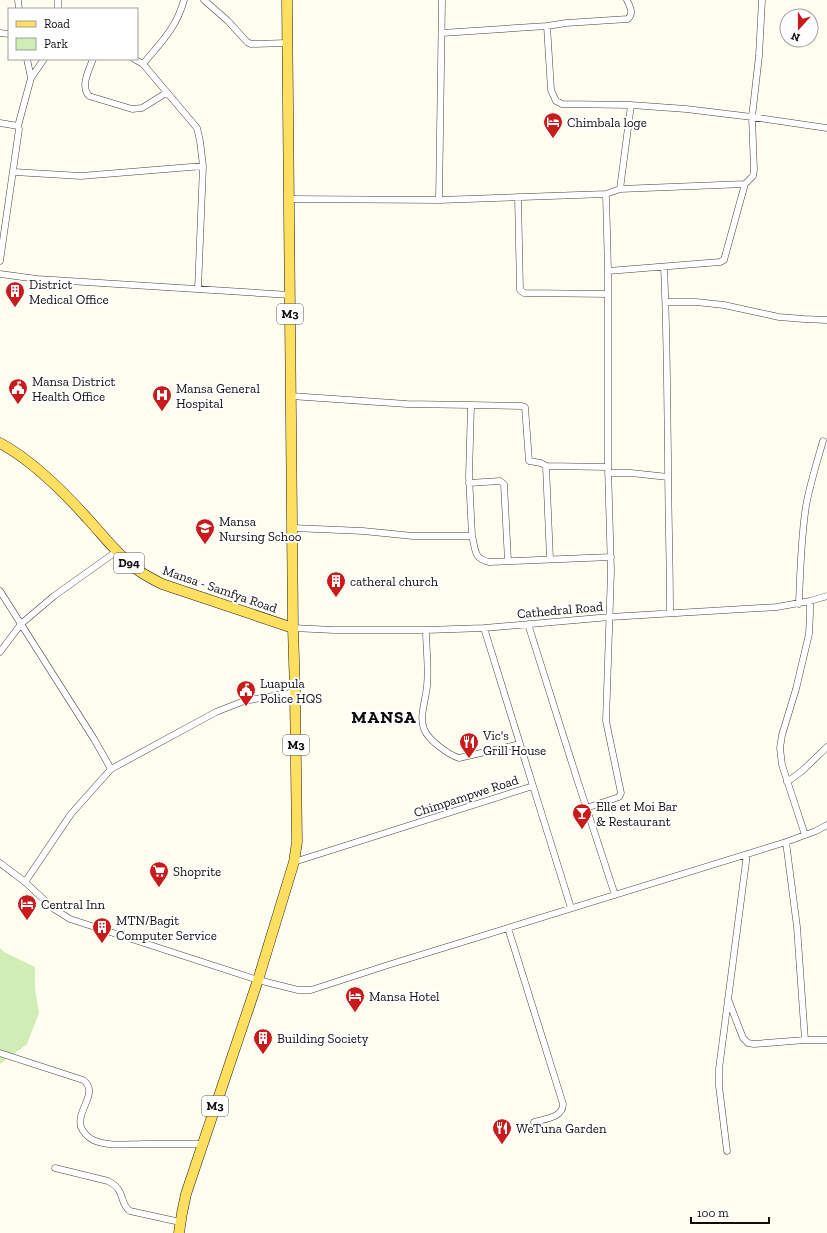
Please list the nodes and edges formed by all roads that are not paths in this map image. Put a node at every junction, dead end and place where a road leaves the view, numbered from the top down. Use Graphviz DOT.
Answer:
graph roads {
  1 [pos="184,0"];
  2 [pos="204,0"];
  3 [pos="287,0"];
  4 [pos="442,0"];
  5 [pos="627,0"];
  6 [pos="762,0"];
  7 [pos="547,26"];
  8 [pos="442,33"];
  9 [pos="288,43"];
  10 [pos="27,60"];
  11 [pos="43,60"];
  12 [pos="93,60"];
  13 [pos="136,60"];
  14 [pos="143,64"];
  15 [pos="31,78"];
  16 [pos="166,93"];
  17 [pos="631,105"];
  18 [pos="752,117"];
  19 [pos="0,123"];
  20 [pos="18,126"];
  21 [pos="827,128"];
  22 [pos="203,166"];
  23 [pos="14,172"];
  24 [pos="745,184"];
  25 [pos="620,188"];
  26 [pos="606,194"];
  27 [pos="518,197"];
  28 [pos="289,199"];
  29 [pos="439,200"];
  30 [pos="0,261"];
  31 [pos="664,267"];
  32 [pos="608,272"];
  33 [pos="0,274"];
  34 [pos="198,289"];
  35 [pos="608,294"];
  36 [pos="290,295"];
  37 [pos="666,302"];
  38 [pos="827,320"];
  39 [pos="291,396"];
  40 [pos="472,405"];
  41 [pos="823,441"];
  42 [pos="0,442"];
  43 [pos="546,466"];
  44 [pos="608,470"];
  45 [pos="668,477"];
  46 [pos="469,483"];
  47 [pos="293,528"];
  48 [pos="472,536"];
  49 [pos="117,551"];
  50 [pos="611,557"];
  51 [pos="550,559"];
  52 [pos="508,561"];
  53 [pos="0,591"];
  54 [pos="827,596"];
  55 [pos="810,601"];
  56 [pos="799,604"];
  57 [pos="670,613"];
  58 [pos="610,617"];
  59 [pos="21,624"];
  60 [pos="528,624"];
  61 [pos="293,628"];
  62 [pos="484,628"];
  63 [pos="426,630"];
  64 [pos="0,652"];
  65 [pos="295,692"];
  66 [pos="520,744"];
  67 [pos="827,747"];
  68 [pos="111,769"];
  69 [pos="787,782"];
  70 [pos="533,786"];
  71 [pos="586,808"];
  72 [pos="827,825"];
  73 [pos="805,835"];
  74 [pos="786,842"];
  75 [pos="746,854"];
  76 [pos="294,862"];
  77 [pos="0,863"];
  78 [pos="25,882"];
  79 [pos="615,895"];
  80 [pos="570,908"];
  81 [pos="508,928"];
  82 [pos="258,980"];
  83 [pos="727,998"];
  84 [pos="805,1040"];
  85 [pos="827,1040"];
  86 [pos="0,1054"];
  87 [pos="534,1122"];
  88 [pos="203,1144"];
  89 [pos="727,1151"];
  90 [pos="55,1168"];
  91 [pos="180,1222"];
  92 [pos="179,1233"];
  1 -- 14 [label="street"];
  2 -- 9 [label="street"];
  3 -- 9 [label="main road, M3"];
  4 -- 8 [label="street"];
  5 -- 7 [label="street"];
  6 -- 18 [label="street"];
  7 -- 8 [label="street"];
  7 -- 17 [label="street"];
  8 -- 29 [label="street"];
  9 -- 28 [label="main road, M3"];
  10 -- 15 [label="street"];
  11 -- 15 [label="street"];
  12 -- 16 [label="street"];
  13 -- 14 [label="street"];
  14 -- 16 [label="street"];
  15 -- 20 [label="street"];
  16 -- 22 [label="street"];
  17 -- 18 [label="street"];
  17 -- 25 [label="street"];
  18 -- 21 [label="street"];
  18 -- 24 [label="street"];
  19 -- 20 [label="street"];
  20 -- 23 [label="street"];
  22 -- 23 [label="street"];
  22 -- 34 [label="street"];
  23 -- 30 [label="street"];
  24 -- 25 [label="street"];
  24 -- 31 [label="street"];
  25 -- 26 [label="street"];
  26 -- 27 [label="street"];
  26 -- 32 [label="street"];
  27 -- 29 [label="street"];
  27 -- 35 [label="street"];
  28 -- 29 [label="street"];
  28 -- 36 [label="main road, M3"];
  31 -- 32 [label="street"];
  31 -- 37 [label="street"];
  32 -- 35 [label="street"];
  33 -- 34 [label="street"];
  34 -- 36 [label="street"];
  35 -- 44 [label="street"];
  36 -- 39 [label="main road, M3"];
  37 -- 38 [label="street"];
  37 -- 45 [label="street"];
  39 -- 40 [label="street"];
  39 -- 47 [label="main road, M3"];
  40 -- 43 [label="street"];
  40 -- 46 [label="street"];
  41 -- 56 [label="street"];
  42 -- 49 [label="main road, Mansa - Samfya Road / D94"];
  43 -- 44 [label="street"];
  43 -- 51 [label="street"];
  44 -- 45 [label="street"];
  44 -- 50 [label="street"];
  45 -- 57 [label="street"];
  46 -- 48 [label="street"];
  46 -- 52 [label="street"];
  47 -- 48 [label="street"];
  47 -- 61 [label="main road, M3"];
  48 -- 52 [label="street"];
  49 -- 59 [label="street"];
  49 -- 61 [label="main road, Mansa - Samfya Road / D94"];
  50 -- 51 [label="street"];
  50 -- 58 [label="street"];
  51 -- 52 [label="street"];
  53 -- 59 [label="street"];
  54 -- 55 [label="street, Cathedral Road"];
  55 -- 56 [label="street, Cathedral Road"];
  55 -- 69 [label="street"];
  56 -- 57 [label="street, Cathedral Road"];
  57 -- 58 [label="street, Cathedral Road"];
  58 -- 60 [label="street, Cathedral Road"];
  58 -- 71 [label="street"];
  59 -- 64 [label="street"];
  59 -- 68 [label="street"];
  60 -- 62 [label="street, Cathedral Road"];
  60 -- 71 [label="street"];
  61 -- 63 [label="street, Cathedral Road"];
  61 -- 65 [label="main road, M3"];
  62 -- 63 [label="street, Cathedral Road"];
  62 -- 66 [label="street, Chimpampwe Road"];
  63 -- 66 [label="street"];
  65 -- 68 [label="street"];
  65 -- 76 [label="main road, M3"];
  66 -- 70 [label="street, Chimpampwe Road"];
  67 -- 69 [label="street"];
  68 -- 78 [label="street"];
  69 -- 73 [label="street"];
  70 -- 76 [label="street, Chimpampwe Road"];
  70 -- 80 [label="street"];
  71 -- 79 [label="street"];
  72 -- 73 [label="street"];
  73 -- 74 [label="street"];
  74 -- 75 [label="street"];
  74 -- 84 [label="street"];
  75 -- 79 [label="street"];
  75 -- 83 [label="street"];
  76 -- 82 [label="main road, M3"];
  77 -- 78 [label="street"];
  78 -- 82 [label="street"];
  79 -- 80 [label="street"];
  80 -- 81 [label="street"];
  81 -- 82 [label="street"];
  81 -- 87 [label="street"];
  82 -- 88 [label="main road, M3"];
  83 -- 84 [label="street"];
  83 -- 89 [label="street"];
  84 -- 85 [label="street"];
  86 -- 88 [label="street"];
  88 -- 91 [label="main road, M3"];
  90 -- 91 [label="street"];
  91 -- 92 [label="main road, M3"];
}
